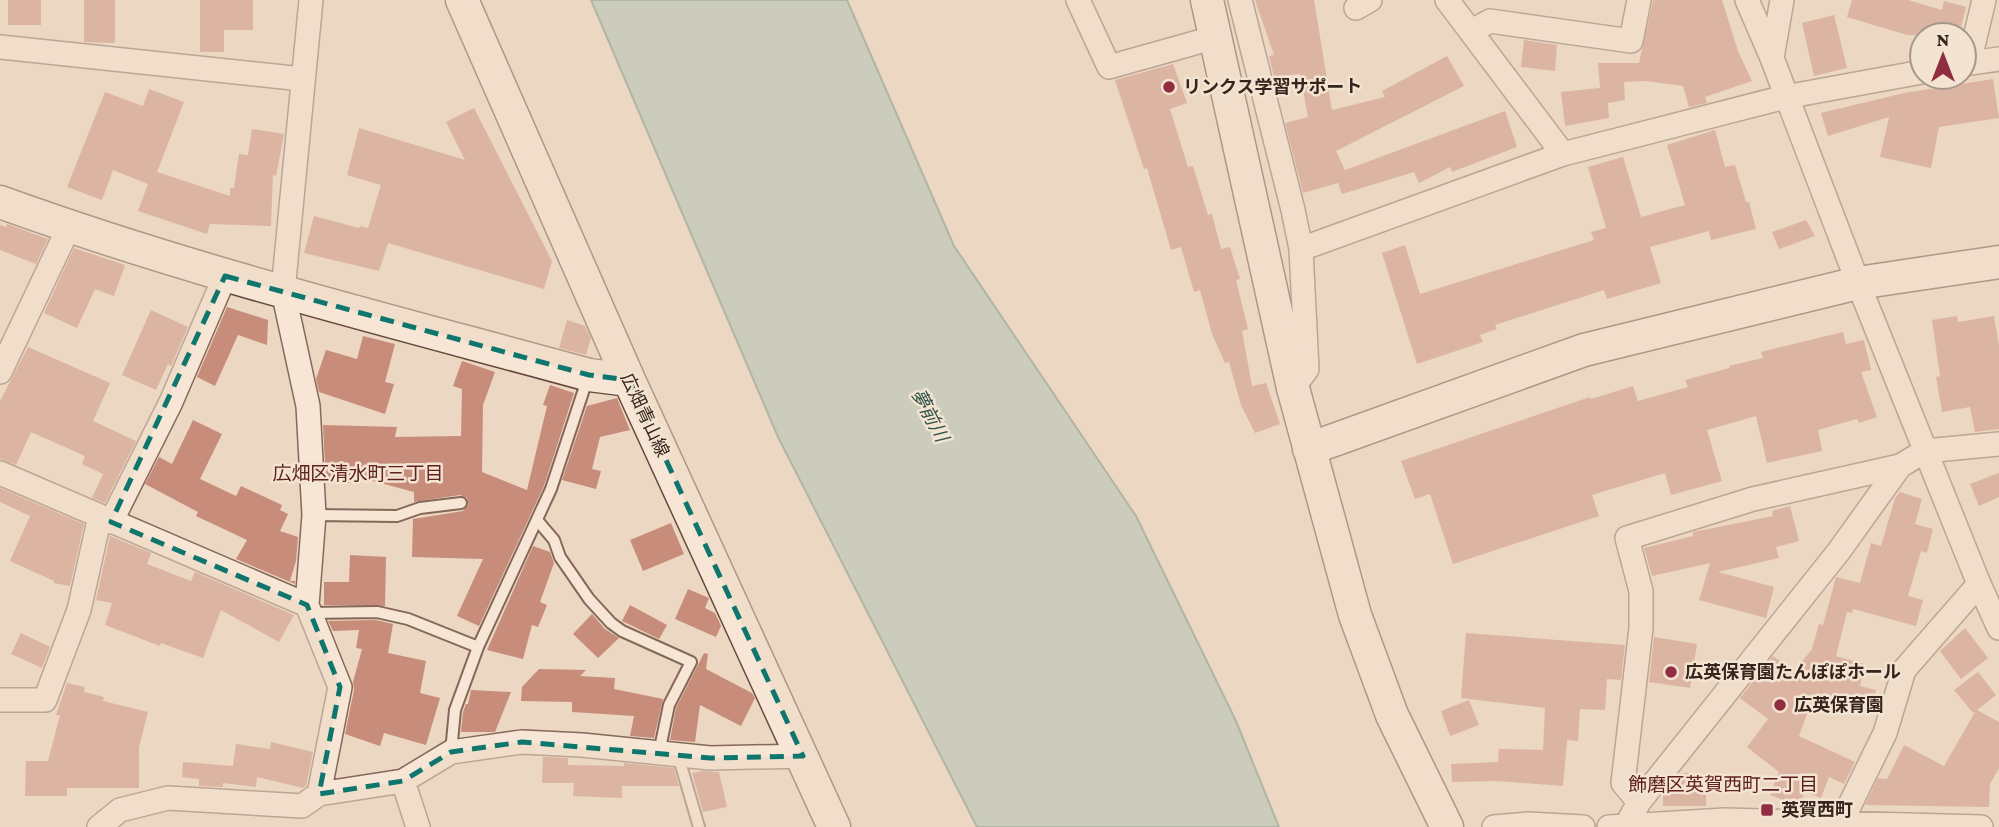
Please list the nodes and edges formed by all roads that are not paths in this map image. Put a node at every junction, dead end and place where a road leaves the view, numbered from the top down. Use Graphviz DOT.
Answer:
graph roads {
  1 [pos="311,0"];
  2 [pos="462,0"];
  3 [pos="1078,0"];
  4 [pos="1207,0"];
  5 [pos="1240,0"];
  6 [pos="1447,0"];
  7 [pos="1639,0"];
  8 [pos="1746,0"];
  9 [pos="1782,0"];
  10 [pos="1984,0"];
  11 [pos="1978,21"];
  12 [pos="1472,31"];
  13 [pos="1216,37"];
  14 [pos="0,47"];
  15 [pos="1772,58"];
  16 [pos="1999,59"];
  17 [pos="1978,62"];
  18 [pos="1908,75"];
  19 [pos="302,79"];
  20 [pos="1785,97"];
  21 [pos="1563,154"];
  22 [pos="0,202"];
  23 [pos="69,227"];
  24 [pos="1301,249"];
  25 [pos="1999,262"];
  26 [pos="225,276"];
  27 [pos="1857,283"];
  28 [pos="283,290"];
  29 [pos="0,372"];
  30 [pos="589,375"];
  31 [pos="629,380"];
  32 [pos="1293,387"];
  33 [pos="1999,443"];
  34 [pos="1309,449"];
  35 [pos="1925,451"];
  36 [pos="1900,466"];
  37 [pos="0,473"];
  38 [pos="461,503"];
  39 [pos="314,515"];
  40 [pos="105,519"];
  41 [pos="537,520"];
  42 [pos="1979,584"];
  43 [pos="308,609"];
  44 [pos="1999,628"];
  45 [pos="478,647"];
  46 [pos="0,700"];
  47 [pos="451,752"];
  48 [pos="669,754"];
  49 [pos="803,756"];
  50 [pos="403,781"];
  51 [pos="1639,802"];
  52 [pos="308,809"];
  53 [pos="1840,825"];
  54 [pos="1626,826"];
  55 [pos="99,827"];
  56 [pos="418,827"];
  57 [pos="699,827"];
  58 [pos="834,827"];
  59 [pos="1447,827"];
  60 [pos="1494,827"];
  61 [pos="1583,827"];
  62 [pos="1609,827"];
  63 [pos="1981,827"];
  1 -- 19 [label="street"];
  2 -- 31 [label="street, 広畑青山線"];
  3 -- 13 [label="street"];
  4 -- 13 [label="street"];
  5 -- 24 [label="street"];
  6 -- 12 [label="street"];
  7 -- 12 [label="street"];
  8 -- 15 [label="street"];
  9 -- 15 [label="street"];
  10 -- 11 [label="street"];
  12 -- 21 [label="street"];
  13 -- 32 [label="street"];
  14 -- 19 [label="street"];
  15 -- 20 [label="street"];
  16 -- 17 [label="street"];
  18 -- 20 [label="street"];
  19 -- 28 [label="street"];
  20 -- 21 [label="street"];
  20 -- 27 [label="street"];
  21 -- 24 [label="street"];
  22 -- 23 [label="street"];
  23 -- 26 [label="street"];
  23 -- 29 [label="street"];
  24 -- 32 [label="street"];
  25 -- 27 [label="street"];
  26 -- 28 [label="street"];
  26 -- 40 [label="street"];
  27 -- 34 [label="street"];
  27 -- 35 [label="street"];
  28 -- 30 [label="street"];
  28 -- 39 [label="street"];
  30 -- 31 [label="street"];
  30 -- 41 [label="lane"];
  31 -- 49 [label="street, 広畑青山線"];
  32 -- 34 [label="street"];
  33 -- 35 [label="street"];
  34 -- 59 [label="street"];
  35 -- 36 [label="street"];
  35 -- 42 [label="street"];
  36 -- 51 [label="street"];
  36 -- 51 [label="street"];
  37 -- 40 [label="street"];
  38 -- 39 [label="lane"];
  39 -- 43 [label="street"];
  40 -- 43 [label="street"];
  40 -- 46 [label="street"];
  41 -- 45 [label="lane"];
  41 -- 48 [label="lane"];
  42 -- 44 [label="street"];
  42 -- 53 [label="street"];
  43 -- 45 [label="lane"];
  43 -- 52 [label="street"];
  45 -- 47 [label="lane"];
  47 -- 48 [label="street"];
  47 -- 50 [label="street"];
  48 -- 49 [label="street"];
  48 -- 57 [label="lane"];
  49 -- 58 [label="street, 広畑青山線"];
  50 -- 52 [label="street"];
  50 -- 56 [label="street"];
  51 -- 54 [label="street"];
  52 -- 55 [label="street"];
  53 -- 54 [label="street"];
  53 -- 63 [label="street"];
  54 -- 62 [label="street"];
  60 -- 61 [label="street"];
}
